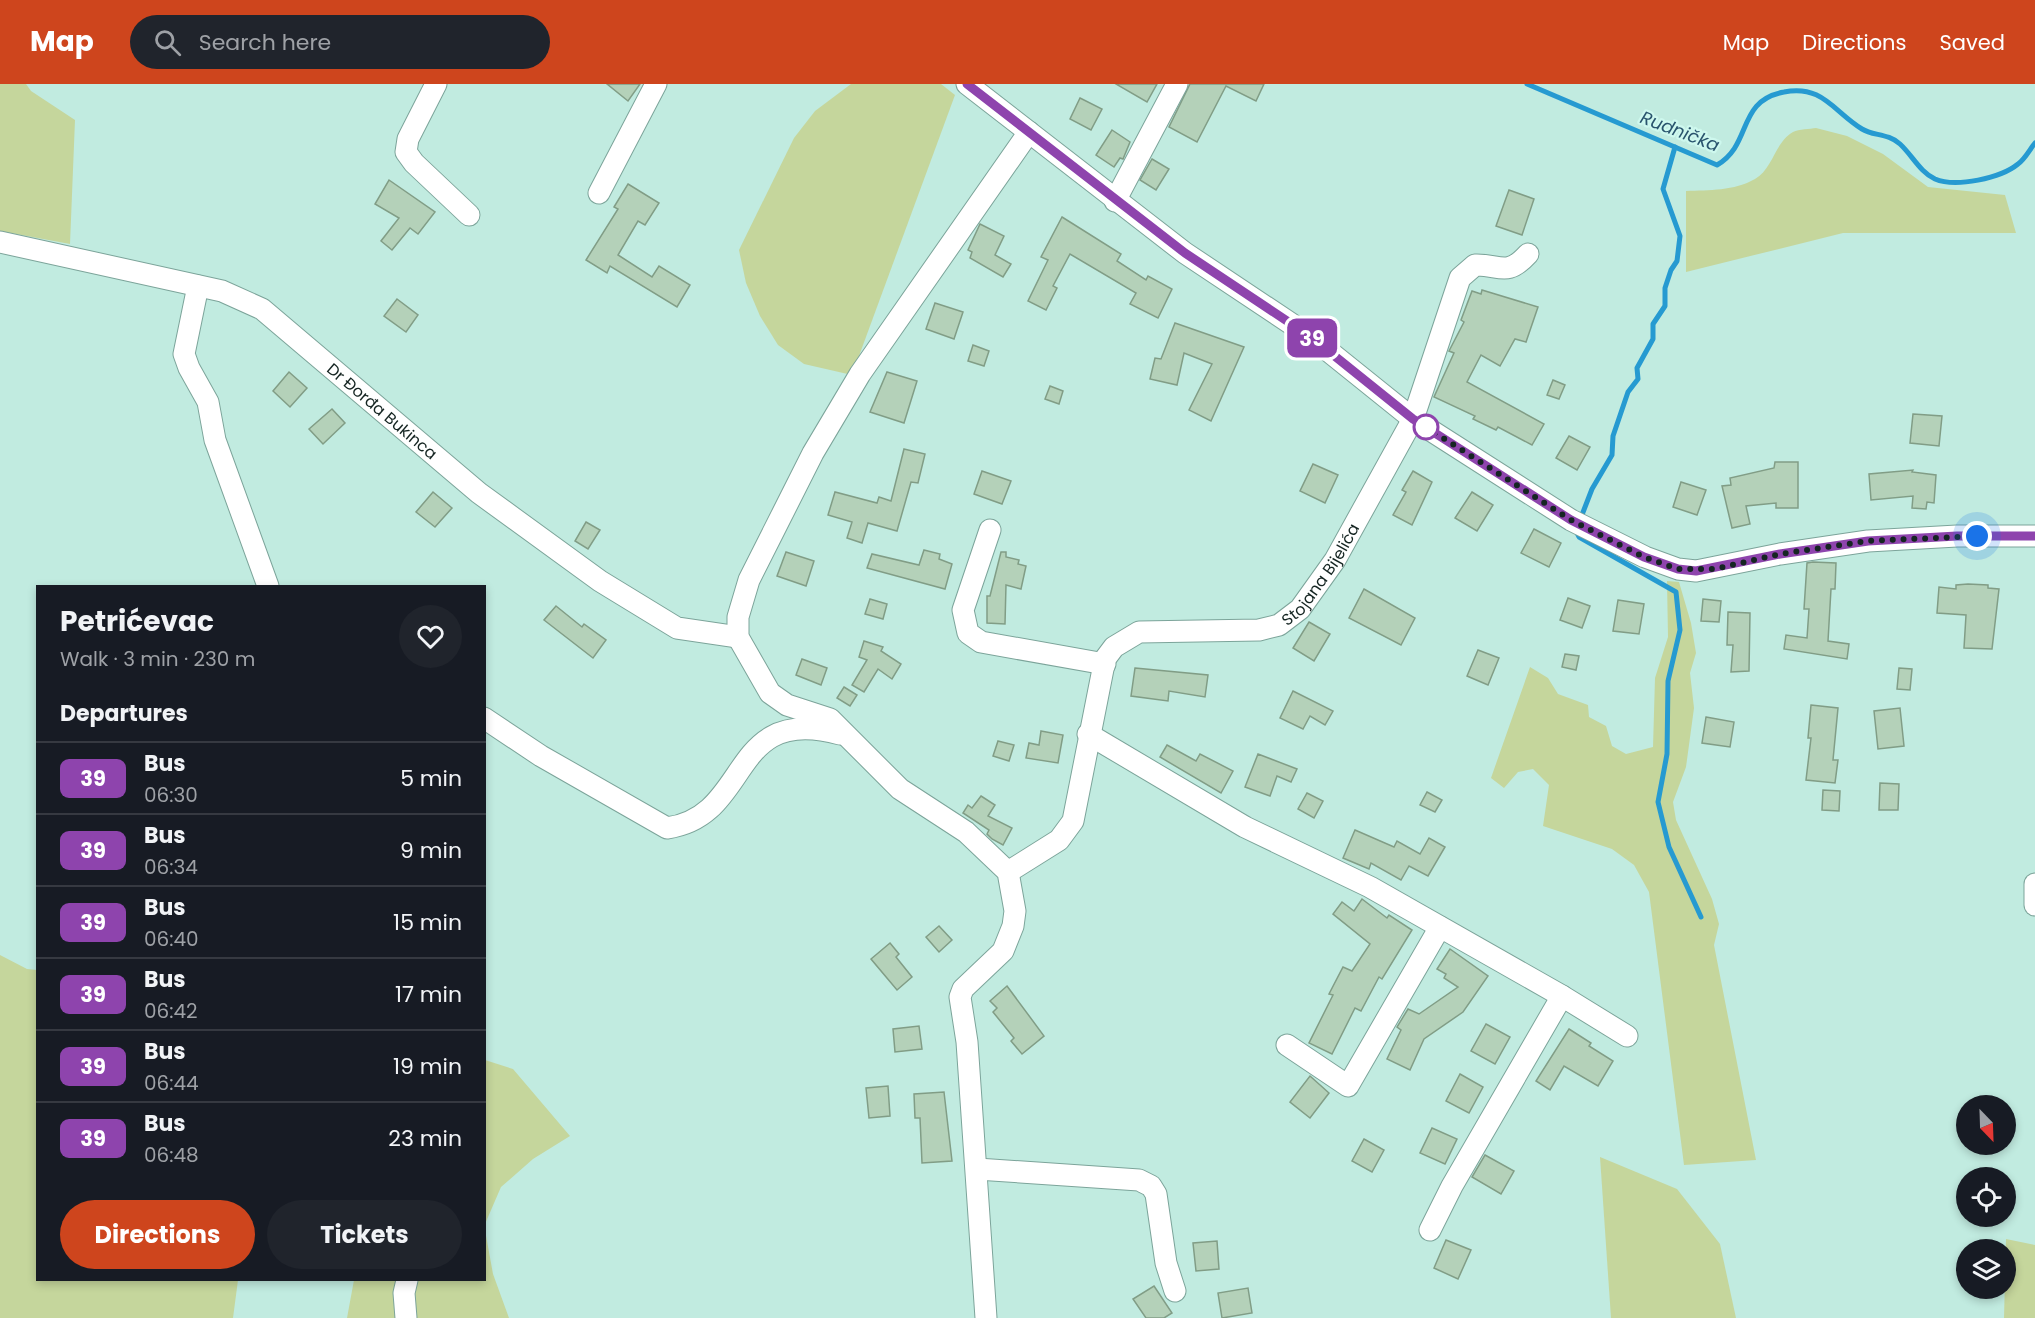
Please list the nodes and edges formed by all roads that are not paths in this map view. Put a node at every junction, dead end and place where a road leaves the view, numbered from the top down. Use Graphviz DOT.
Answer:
graph roads {
  1 [pos="436,84"];
  2 [pos="656,84"];
  3 [pos="1177,84"];
  4 [pos="975,87"];
  5 [pos="1029,132"];
  6 [pos="599,193"];
  7 [pos="1115,201"];
  8 [pos="469,215"];
  9 [pos="0,242"];
  10 [pos="1528,254"];
  11 [pos="198,285"];
  12 [pos="1413,419"];
  13 [pos="990,530"];
  14 [pos="2035,536"];
  15 [pos="268,585"];
  16 [pos="738,637"];
  17 [pos="1105,664"];
  18 [pos="486,719"];
  19 [pos="1088,734"];
  20 [pos="846,735"];
  21 [pos="1008,872"];
  22 [pos="2035,884"];
  23 [pos="2035,904"];
  24 [pos="1440,927"];
  25 [pos="1562,996"];
  26 [pos="1627,1036"];
  27 [pos="1287,1045"];
  28 [pos="977,1169"];
  29 [pos="1430,1230"];
  30 [pos="407,1281"];
  31 [pos="1175,1291"];
  32 [pos="406,1318"];
  33 [pos="987,1318"];
  1 -- 8 [label="street"];
  2 -- 6 [label="street"];
  3 -- 7 [label="street"];
  4 -- 5 [label="street"];
  5 -- 7 [label="street"];
  5 -- 16 [label="street"];
  7 -- 12 [label="street"];
  9 -- 11 [label="street, Dr Đorđa Bukinca"];
  10 -- 12 [label="street, Stojana Bijelića"];
  11 -- 15 [label="street"];
  11 -- 16 [label="street, Dr Đorđa Bukinca"];
  12 -- 14 [label="street"];
  12 -- 17 [label="street, Stojana Bijelića"];
  13 -- 17 [label="street"];
  16 -- 20 [label="street"];
  17 -- 19 [label="street, Stojana Bijelića"];
  18 -- 20 [label="street"];
  19 -- 21 [label="street, Stojana Bijelića"];
  19 -- 24 [label="street"];
  20 -- 21 [label="street"];
  21 -- 28 [label="street"];
  22 -- 23 [label="street"];
  24 -- 25 [label="street"];
  24 -- 27 [label="street"];
  25 -- 26 [label="street"];
  25 -- 29 [label="street"];
  28 -- 31 [label="street"];
  28 -- 33 [label="street"];
  30 -- 32 [label="street"];
}
